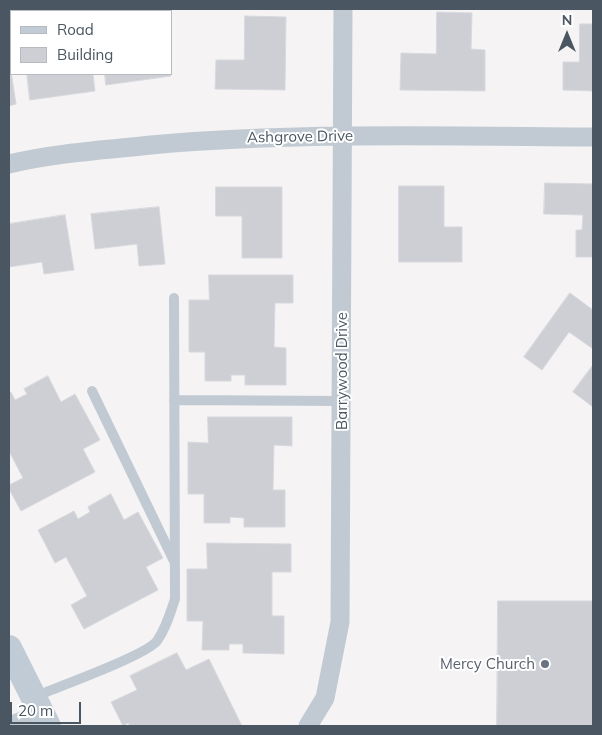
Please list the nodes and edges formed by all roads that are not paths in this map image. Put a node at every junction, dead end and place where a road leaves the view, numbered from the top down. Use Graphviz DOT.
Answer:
graph roads {
  1 [pos="343,9"];
  2 [pos="342,136"];
  3 [pos="593,137"];
  4 [pos="9,164"];
  5 [pos="174,298"];
  6 [pos="92,390"];
  7 [pos="174,400"];
  8 [pos="342,401"];
  9 [pos="175,564"];
  10 [pos="9,648"];
  11 [pos="41,712"];
  12 [pos="9,726"];
  13 [pos="308,726"];
  1 -- 2 [label="street, Barrywood Drive"];
  2 -- 3 [label="street, Ashgrove Drive"];
  2 -- 4 [label="street, Ashgrove Drive"];
  2 -- 8 [label="street, Barrywood Drive"];
  5 -- 7 [label="lane"];
  6 -- 9 [label="lane"];
  7 -- 8 [label="lane"];
  7 -- 9 [label="lane"];
  8 -- 13 [label="street, Barrywood Drive"];
  9 -- 11 [label="lane"];
  10 -- 11 [label="street"];
  11 -- 12 [label="street"];
}
